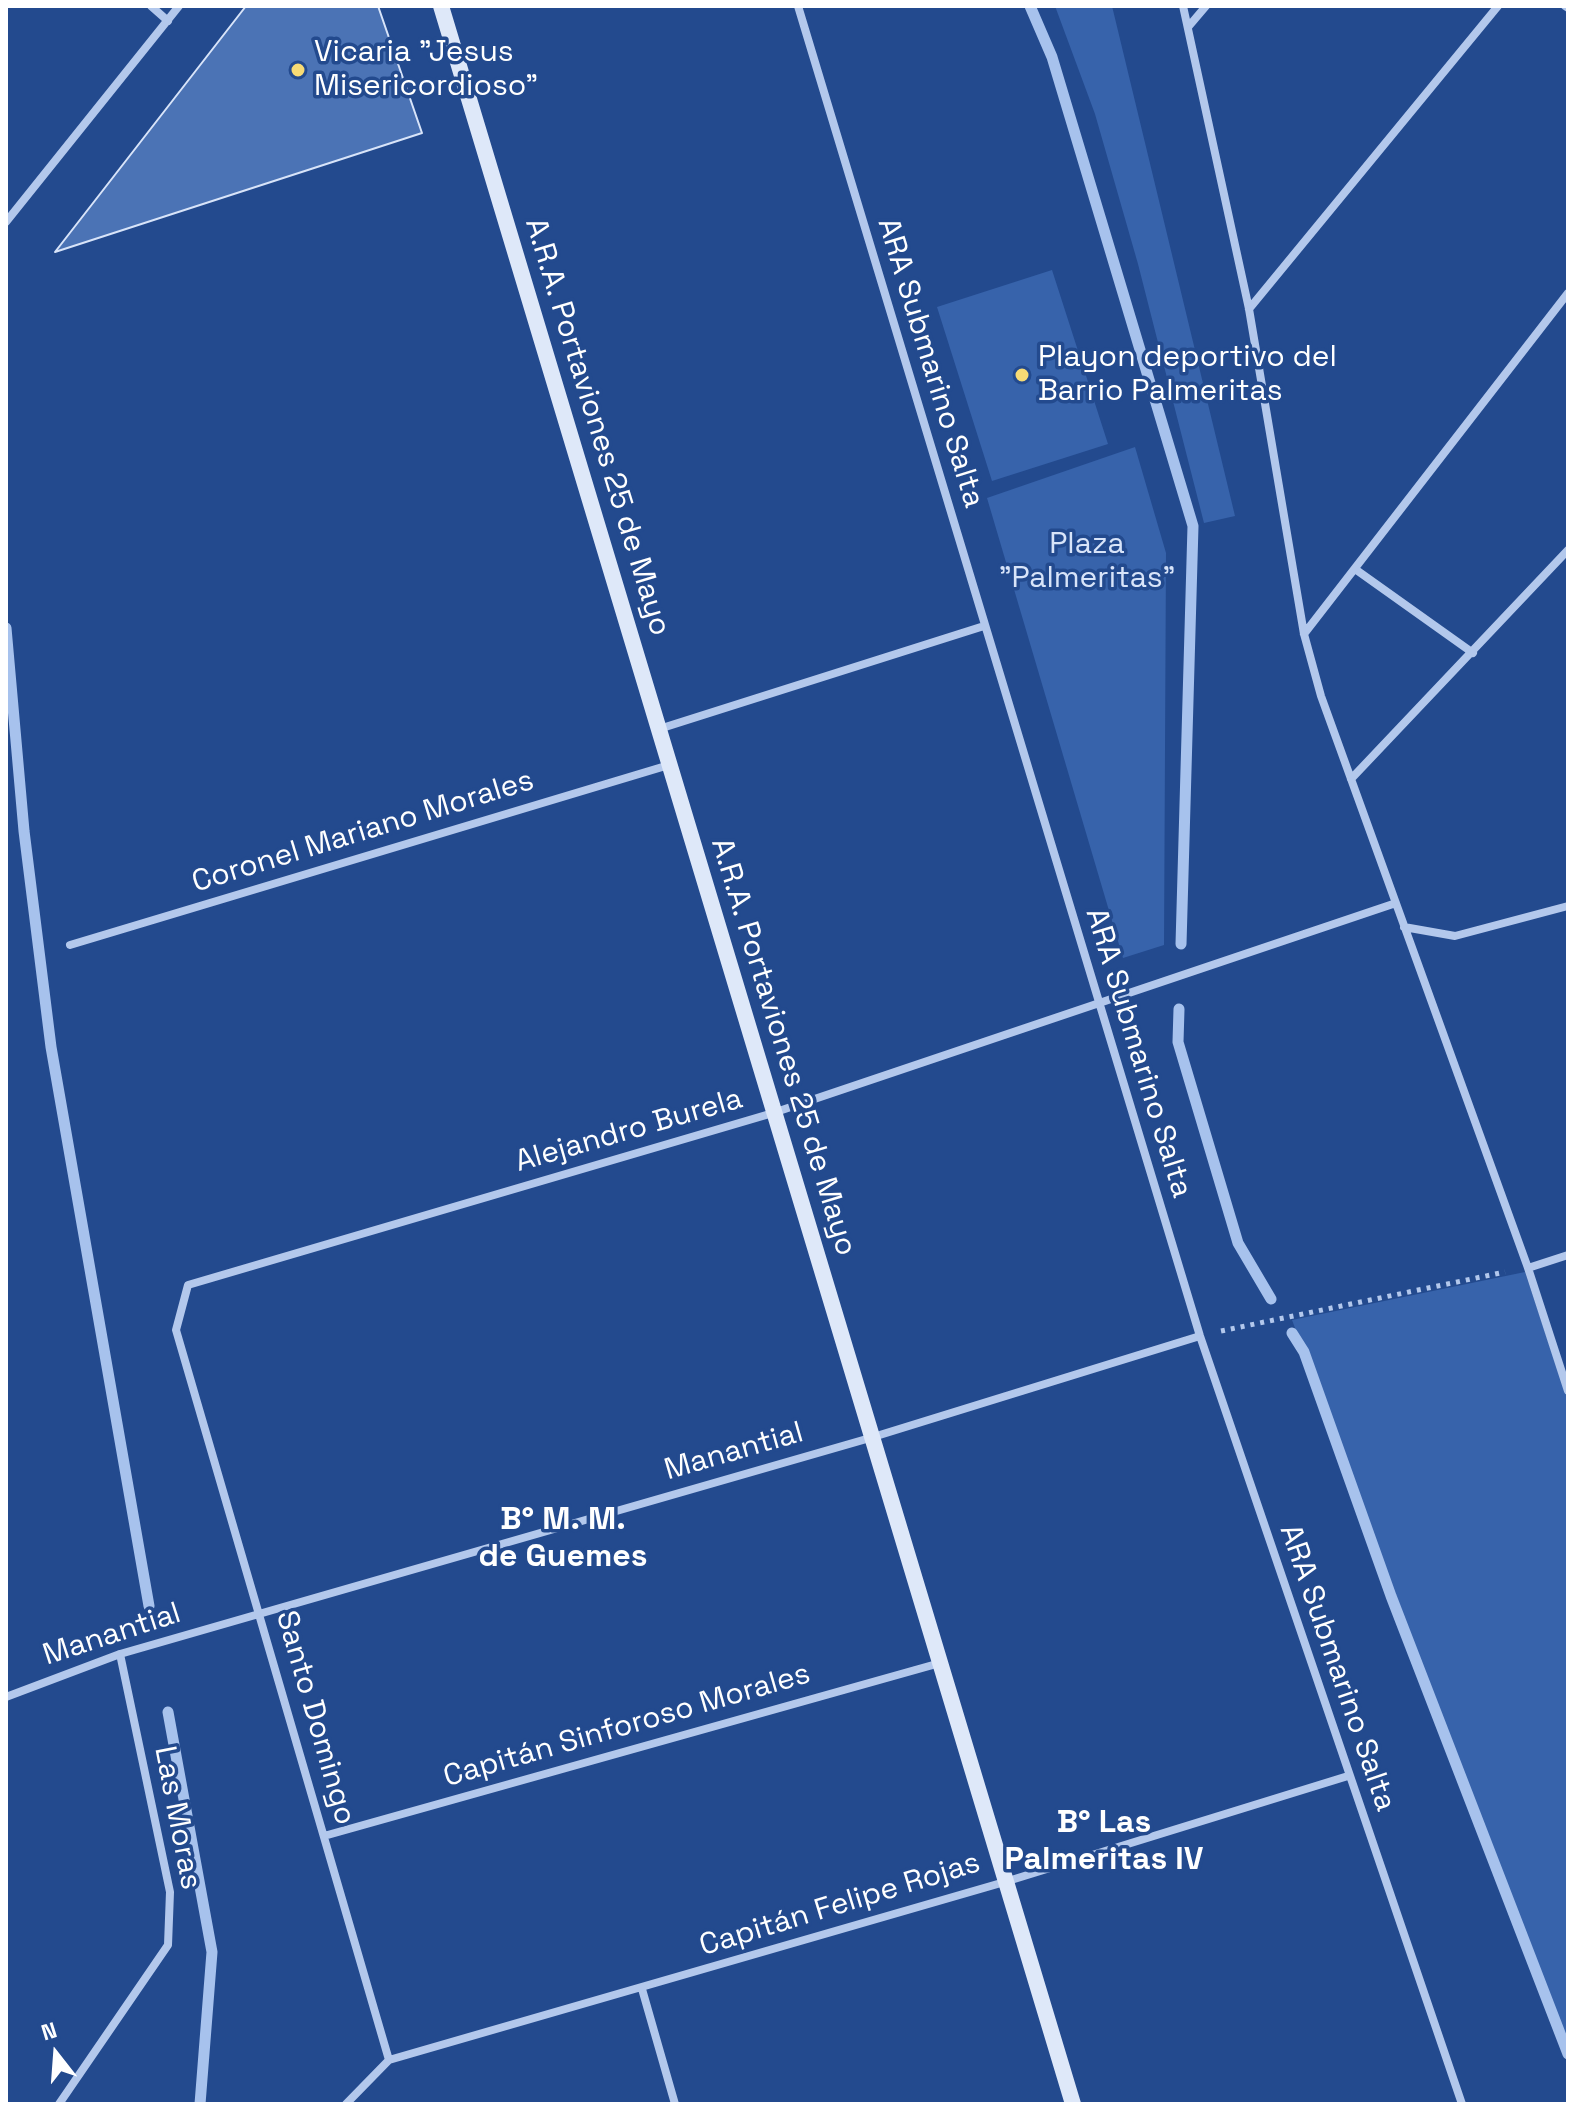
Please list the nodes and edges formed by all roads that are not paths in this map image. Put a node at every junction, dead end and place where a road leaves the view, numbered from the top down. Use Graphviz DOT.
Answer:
graph roads {
  1 [pos="151,6"];
  2 [pos="179,6"];
  3 [pos="441,6"];
  4 [pos="798,6"];
  5 [pos="1183,6"];
  6 [pos="1206,6"];
  7 [pos="1498,6"];
  8 [pos="168,21"];
  9 [pos="1189,26"];
  10 [pos="6,222"];
  11 [pos="1568,293"];
  12 [pos="1249,309"];
  13 [pos="1568,550"];
  14 [pos="1355,569"];
  15 [pos="984,626"];
  16 [pos="1304,634"];
  17 [pos="1473,653"];
  18 [pos="659,730"];
  19 [pos="669,765"];
  20 [pos="1351,779"];
  21 [pos="1396,903"];
  22 [pos="1568,906"];
  23 [pos="1404,927"];
  24 [pos="70,945"];
  25 [pos="1098,1005"];
  26 [pos="773,1113"];
  27 [pos="1568,1255"];
  28 [pos="1528,1268"];
  29 [pos="176,1330"];
  30 [pos="1200,1336"];
  31 [pos="1568,1391"];
  32 [pos="870,1438"];
  33 [pos="260,1615"];
  34 [pos="120,1654"];
  35 [pos="943,1662"];
  36 [pos="6,1697"];
  37 [pos="1348,1776"];
  38 [pos="324,1836"];
  39 [pos="1008,1881"];
  40 [pos="642,1989"];
  41 [pos="389,2060"];
  42 [pos="59,2104"];
  43 [pos="346,2104"];
  44 [pos="675,2104"];
  45 [pos="1073,2104"];
  46 [pos="1462,2104"];
  1 -- 8 [label="street"];
  2 -- 8 [label="street"];
  3 -- 18 [label="street, A.R.A. Portaviones 25 de Mayo"];
  4 -- 15 [label="street, ARA Submarino Salta"];
  5 -- 9 [label="street"];
  6 -- 9 [label="street"];
  7 -- 12 [label="street"];
  8 -- 10 [label="street"];
  9 -- 12 [label="street"];
  11 -- 14 [label="street"];
  12 -- 16 [label="street"];
  13 -- 17 [label="street"];
  14 -- 16 [label="street"];
  14 -- 17 [label="street"];
  15 -- 18 [label="street"];
  15 -- 25 [label="street, ARA Submarino Salta"];
  16 -- 20 [label="street"];
  17 -- 20 [label="street"];
  18 -- 19 [label="street, A.R.A. Portaviones 25 de Mayo"];
  19 -- 24 [label="street, Coronel Mariano Morales"];
  19 -- 26 [label="street, A.R.A. Portaviones 25 de Mayo"];
  20 -- 21 [label="street"];
  21 -- 23 [label="street"];
  21 -- 25 [label="street, Alejandro Burela"];
  22 -- 23 [label="street"];
  23 -- 28 [label="street"];
  25 -- 26 [label="street, Alejandro Burela"];
  25 -- 30 [label="street, ARA Submarino Salta"];
  26 -- 29 [label="street, Alejandro Burela"];
  26 -- 32 [label="street, A.R.A. Portaviones 25 de Mayo"];
  27 -- 28 [label="street"];
  28 -- 31 [label="street"];
  29 -- 33 [label="street, Santo Domingo"];
  30 -- 32 [label="street, Manantial"];
  30 -- 37 [label="street, ARA Submarino Salta"];
  32 -- 33 [label="street, Manantial"];
  32 -- 35 [label="street, A.R.A. Portaviones 25 de Mayo"];
  33 -- 34 [label="street, Manantial"];
  33 -- 38 [label="street, Santo Domingo"];
  34 -- 36 [label="street, Manantial"];
  34 -- 42 [label="street, Las Moras"];
  35 -- 38 [label="street, Capitán Sinforoso Morales"];
  35 -- 39 [label="street, A.R.A. Portaviones 25 de Mayo"];
  37 -- 39 [label="street, Capitán Felipe Rojas"];
  37 -- 46 [label="street, ARA Submarino Salta"];
  38 -- 41 [label="street, Santo Domingo"];
  39 -- 40 [label="street, Capitán Felipe Rojas"];
  39 -- 45 [label="street, A.R.A. Portaviones 25 de Mayo"];
  40 -- 41 [label="street, Capitán Felipe Rojas"];
  40 -- 44 [label="street"];
  41 -- 43 [label="street"];
}
